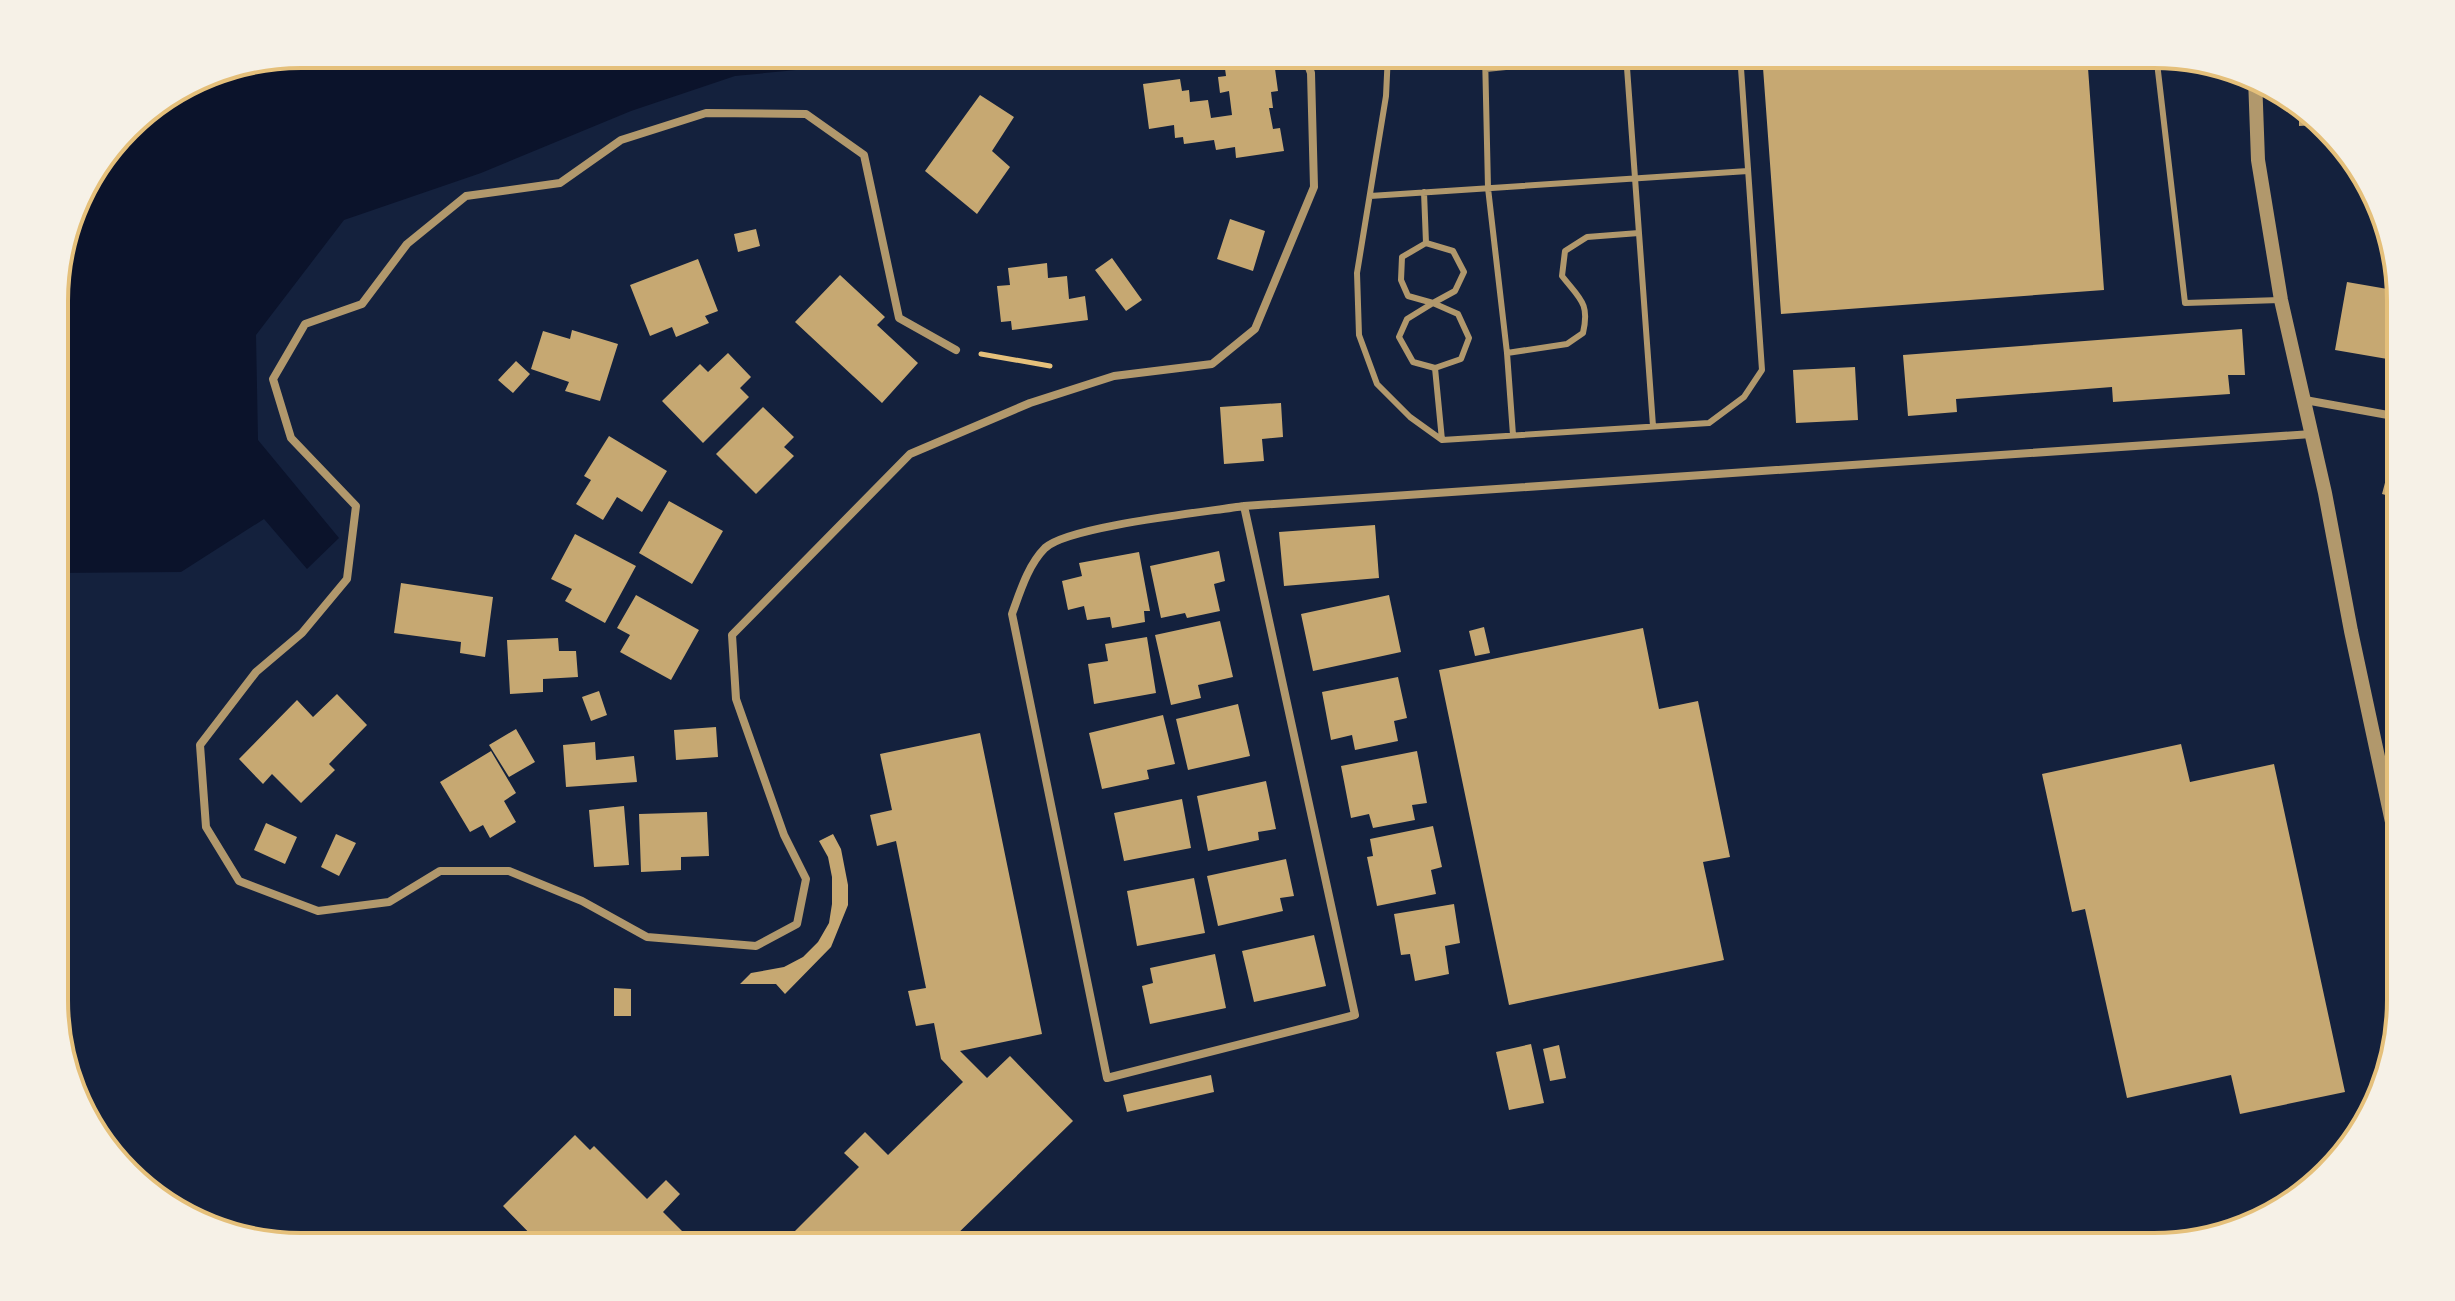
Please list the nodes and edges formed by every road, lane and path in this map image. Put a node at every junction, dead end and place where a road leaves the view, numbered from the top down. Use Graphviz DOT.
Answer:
graph roads {
  1 [pos="1309,68"];
  2 [pos="1387,68"];
  3 [pos="1496,68"];
  4 [pos="1627,68"];
  5 [pos="1741,68"];
  6 [pos="2158,68"];
  7 [pos="1486,69"];
  8 [pos="2255,91"];
  9 [pos="1748,171"];
  10 [pos="1634,178"];
  11 [pos="1488,188"];
  12 [pos="1424,192"];
  13 [pos="1370,196"];
  14 [pos="1639,233"];
  15 [pos="1426,243"];
  16 [pos="2281,300"];
  17 [pos="1433,303"];
  18 [pos="956,350"];
  19 [pos="1507,353"];
  20 [pos="1057,367"];
  21 [pos="1435,368"];
  22 [pos="2305,400"];
  23 [pos="2387,415"];
  24 [pos="1653,426"];
  25 [pos="2312,434"];
  26 [pos="1513,435"];
  27 [pos="1442,440"];
  28 [pos="1244,506"];
  29 [pos="2387,799"];
  1 -- 18 [label="street"];
  2 -- 13 [label="lane"];
  3 -- 7 [label="lane"];
  4 -- 10 [label="lane"];
  5 -- 9 [label="lane"];
  6 -- 16 [label="lane"];
  7 -- 11 [label="lane"];
  8 -- 16 [label="street"];
  9 -- 10 [label="lane"];
  9 -- 24 [label="lane"];
  10 -- 11 [label="lane"];
  10 -- 14 [label="lane"];
  11 -- 12 [label="lane"];
  11 -- 19 [label="lane"];
  12 -- 13 [label="lane"];
  12 -- 15 [label="lane"];
  13 -- 27 [label="lane"];
  14 -- 19 [label="lane"];
  14 -- 24 [label="lane"];
  15 -- 17 [label="lane"];
  15 -- 17 [label="lane"];
  16 -- 22 [label="street"];
  17 -- 21 [label="lane"];
  17 -- 21 [label="lane"];
  18 -- 20 [label="path"];
  19 -- 26 [label="lane"];
  21 -- 27 [label="lane"];
  22 -- 23 [label="street"];
  22 -- 25 [label="street"];
  24 -- 26 [label="lane"];
  25 -- 28 [label="street"];
  25 -- 29 [label="street"];
  26 -- 27 [label="lane"];
  28 -- 28 [label="street"];
}
